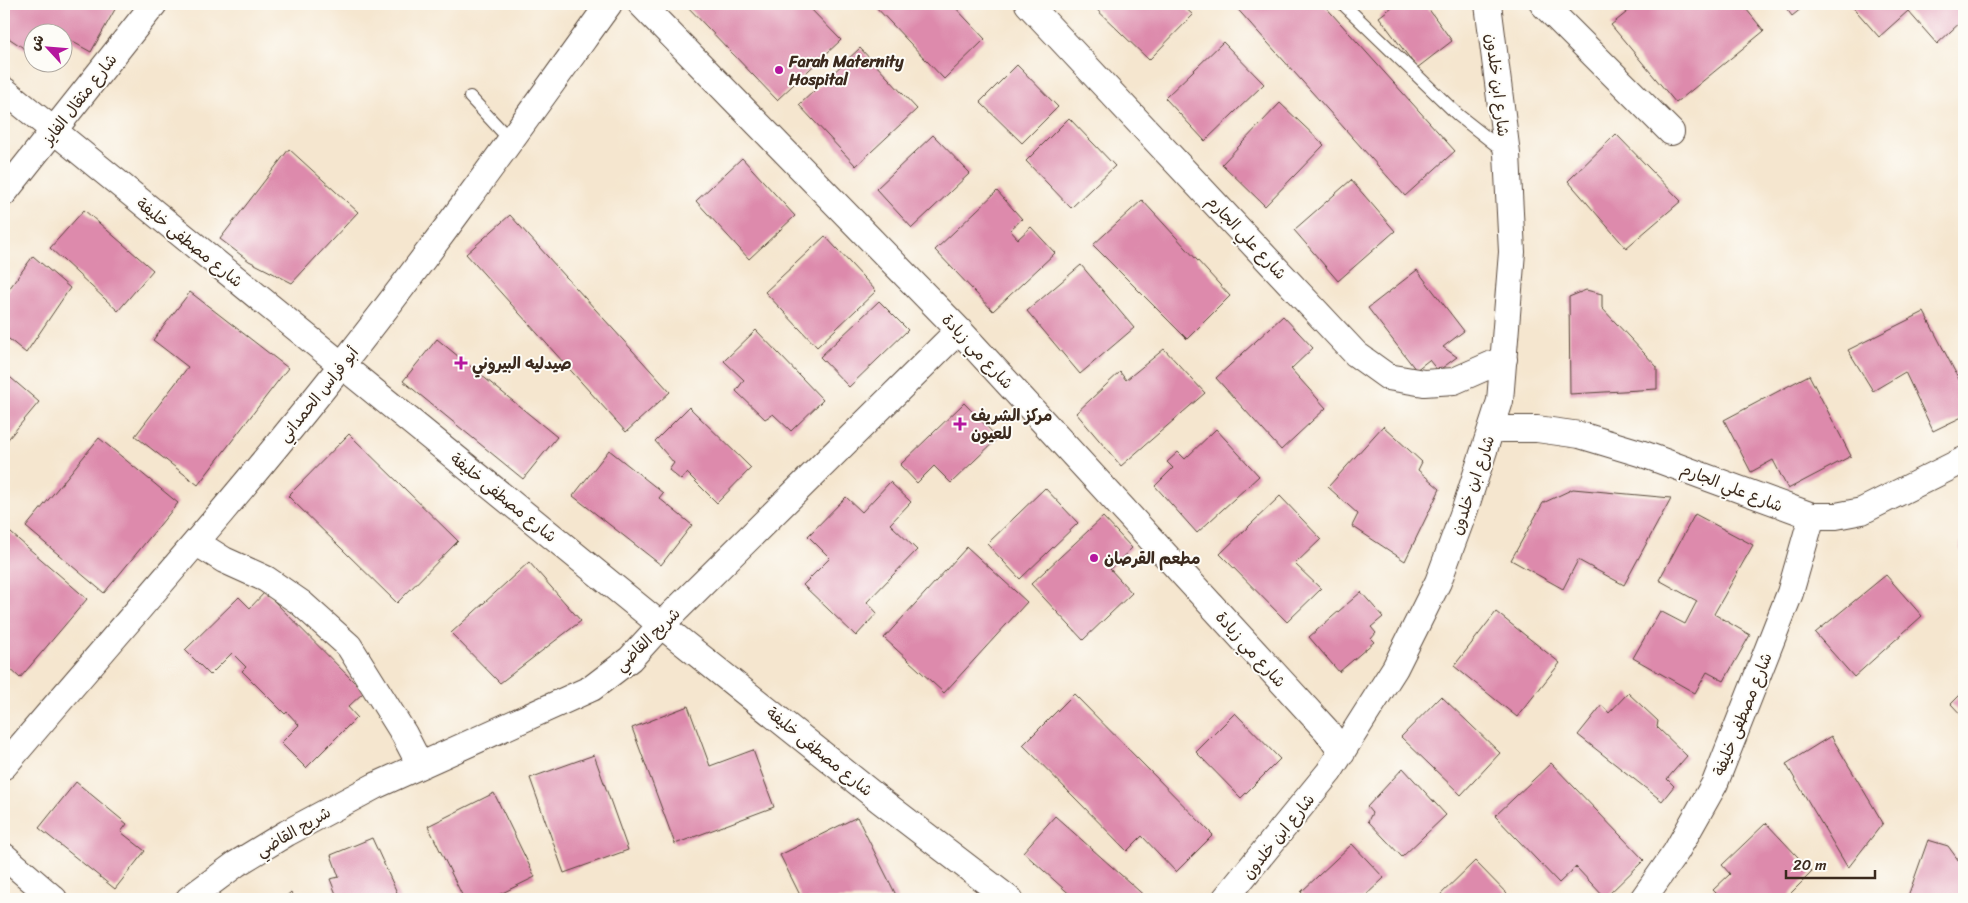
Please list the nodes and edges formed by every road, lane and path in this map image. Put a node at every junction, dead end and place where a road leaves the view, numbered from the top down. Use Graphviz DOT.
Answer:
graph roads {
  1 [pos="154,4"];
  2 [pos="608,4"];
  3 [pos="641,4"];
  4 [pos="1028,4"];
  5 [pos="1343,4"];
  6 [pos="1488,4"];
  7 [pos="1543,4"];
  8 [pos="4,90"];
  9 [pos="470,97"];
  10 [pos="54,131"];
  11 [pos="1671,132"];
  12 [pos="511,141"];
  13 [pos="1507,154"];
  14 [pos="4,194"];
  15 [pos="959,330"];
  16 [pos="1504,359"];
  17 [pos="342,365"];
  18 [pos="1491,429"];
  19 [pos="1964,460"];
  20 [pos="1812,516"];
  21 [pos="196,543"];
  22 [pos="661,625"];
  23 [pos="1342,753"];
  24 [pos="420,765"];
  25 [pos="4,766"];
  26 [pos="4,856"];
  27 [pos="54,899"];
  28 [pos="189,899"];
  29 [pos="1009,899"];
  30 [pos="1225,899"];
  31 [pos="1643,899"];
  1 -- 10 [label="street, شارع مثقال الفايز"];
  2 -- 12 [label="street, أبو فراس الحمداني"];
  3 -- 15 [label="street, شارع مي زيادة"];
  4 -- 16 [label="street, شارع علي الجارم"];
  5 -- 13 [label="lane"];
  6 -- 13 [label="street, شارع ابن خلدون"];
  7 -- 11 [label="street"];
  8 -- 10 [label="street, شارع مصطفى خليفة"];
  9 -- 12 [label="lane"];
  10 -- 14 [label="street, شارع مثقال الفايز"];
  10 -- 17 [label="street, شارع مصطفى خليفة"];
  12 -- 17 [label="street, أبو فراس الحمداني"];
  13 -- 16 [label="street, شارع ابن خلدون"];
  15 -- 22 [label="street, شريح القاضي"];
  15 -- 23 [label="street, شارع مي زيادة"];
  16 -- 18 [label="street, شارع ابن خلدون"];
  17 -- 21 [label="street, أبو فراس الحمداني"];
  17 -- 22 [label="street, شارع مصطفى خليفة"];
  18 -- 20 [label="street, شارع علي الجارم"];
  18 -- 23 [label="street, شارع ابن خلدون"];
  19 -- 20 [label="street, شارع علي الجارم"];
  20 -- 31 [label="street, شارع مصطفى خليفة"];
  21 -- 24 [label="street"];
  21 -- 25 [label="street, أبو فراس الحمداني"];
  22 -- 24 [label="street, شريح القاضي"];
  22 -- 29 [label="street, شارع مصطفى خليفة"];
  23 -- 30 [label="street, شارع ابن خلدون"];
  24 -- 28 [label="street, شريح القاضي"];
  26 -- 27 [label="street"];
}
